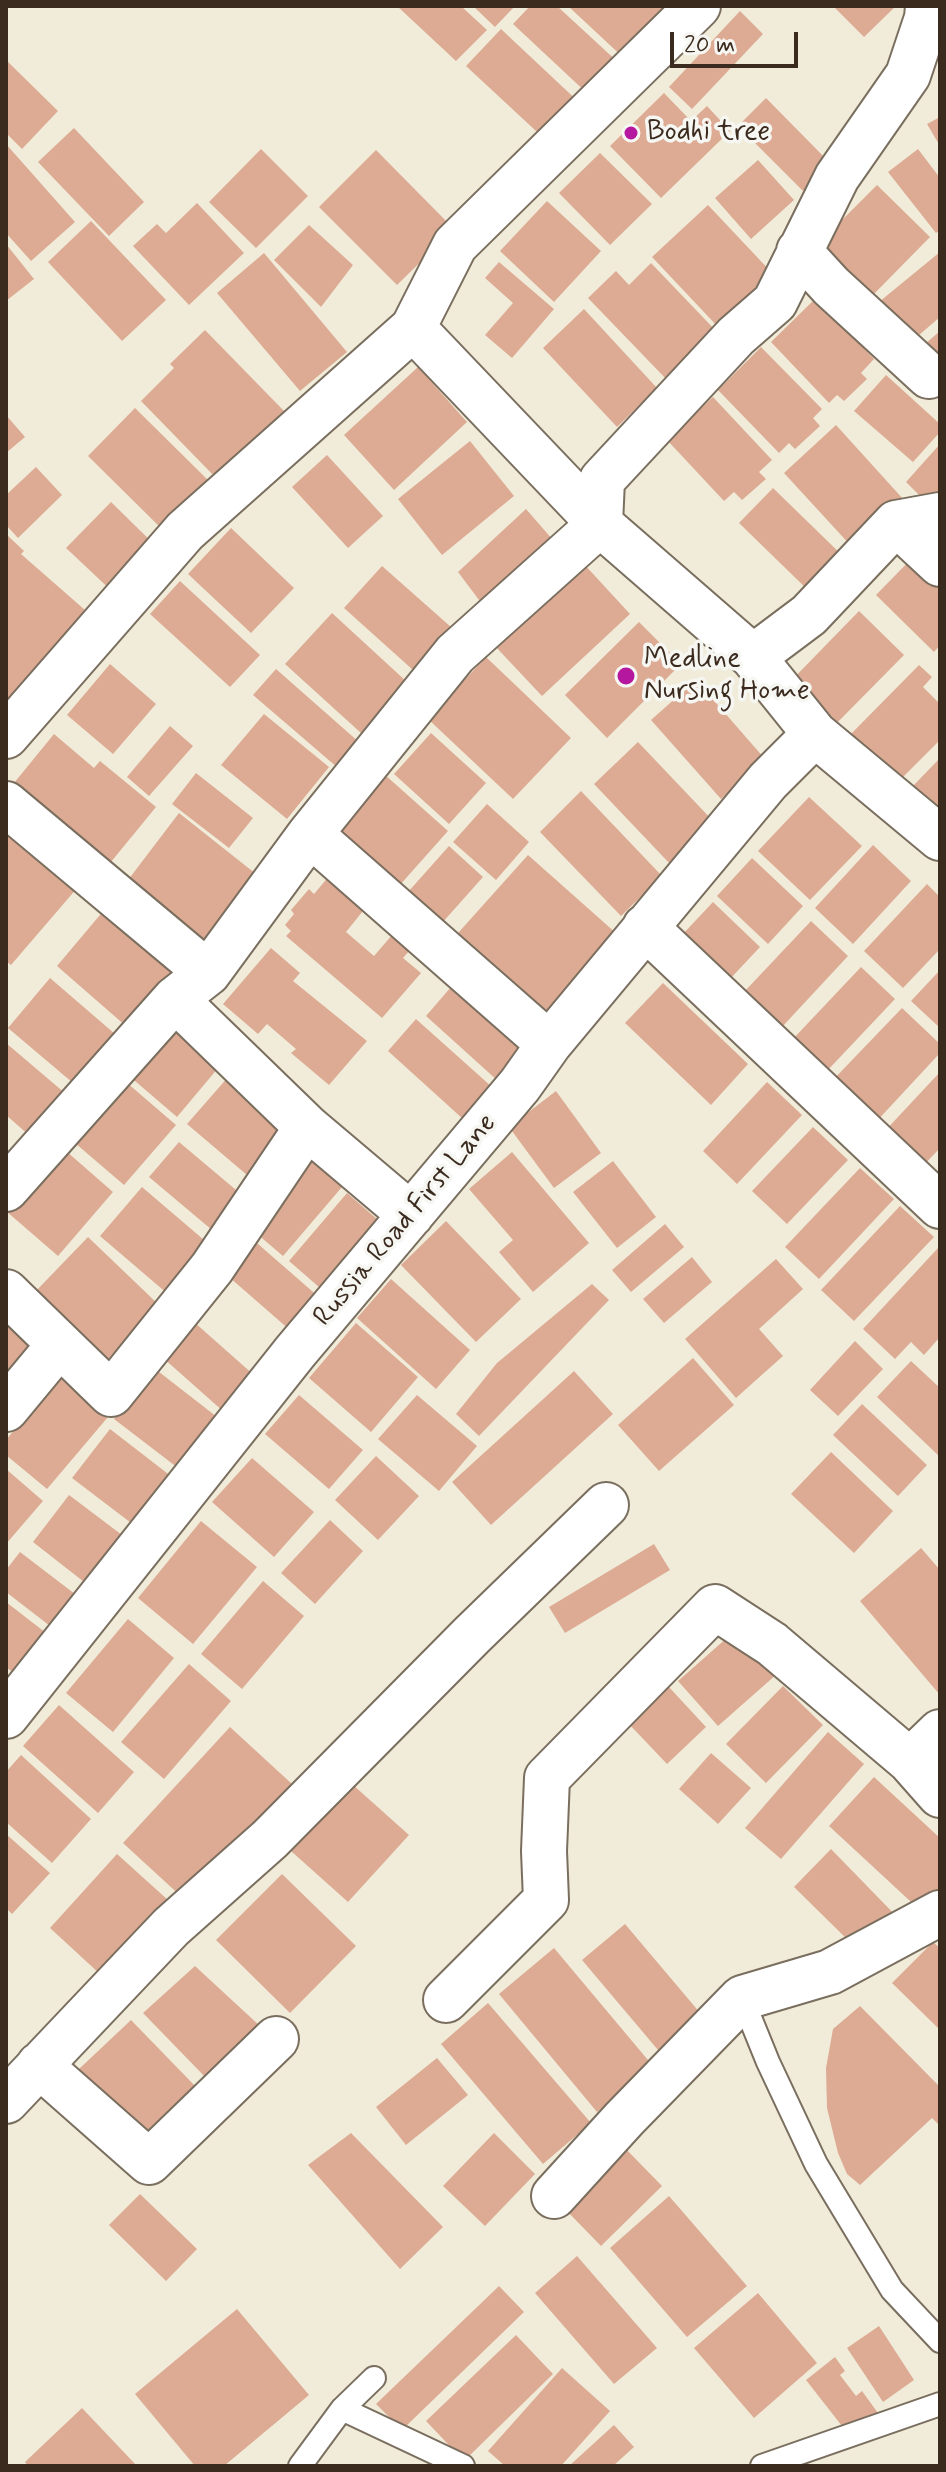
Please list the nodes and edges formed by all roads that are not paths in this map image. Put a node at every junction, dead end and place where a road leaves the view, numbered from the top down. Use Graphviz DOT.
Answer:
graph roads {
  1 [pos="698,6"];
  2 [pos="928,6"];
  3 [pos="799,251"];
  4 [pos="413,328"];
  5 [pos="929,376"];
  6 [pos="940,515"];
  7 [pos="896,523"];
  8 [pos="600,524"];
  9 [pos="940,564"];
  10 [pos="753,657"];
  11 [pos="815,734"];
  12 [pos="6,736"];
  13 [pos="6,804"];
  14 [pos="310,834"];
  15 [pos="940,838"];
  16 [pos="645,927"];
  17 [pos="208,973"];
  18 [pos="175,999"];
  19 [pos="549,1044"];
  20 [pos="307,1127"];
  21 [pos="6,1189"];
  22 [pos="940,1206"];
  23 [pos="411,1215"];
  24 [pos="6,1292"];
  25 [pos="59,1345"];
  26 [pos="6,1409"];
  27 [pos="606,1505"];
  28 [pos="6,1716"];
  29 [pos="925,1746"];
  30 [pos="940,1795"];
  31 [pos="940,1913"];
  32 [pos="742,1998"];
  33 [pos="446,2000"];
  34 [pos="276,2039"];
  35 [pos="39,2065"];
  36 [pos="6,2101"];
  37 [pos="554,2196"];
  38 [pos="940,2341"];
  39 [pos="374,2378"];
  40 [pos="940,2404"];
  41 [pos="342,2409"];
  42 [pos="300,2466"];
  43 [pos="463,2466"];
  44 [pos="762,2466"];
  1 -- 4 [label="street"];
  2 -- 3 [label="street"];
  3 -- 5 [label="street"];
  3 -- 8 [label="street"];
  4 -- 8 [label="street"];
  4 -- 12 [label="street"];
  6 -- 7 [label="street"];
  7 -- 9 [label="street"];
  7 -- 10 [label="street"];
  8 -- 10 [label="street"];
  8 -- 14 [label="street"];
  10 -- 11 [label="street"];
  11 -- 15 [label="street"];
  11 -- 16 [label="street, Russia Road First Lane"];
  13 -- 17 [label="street"];
  14 -- 17 [label="street"];
  14 -- 19 [label="street"];
  16 -- 19 [label="street, Russia Road First Lane"];
  16 -- 22 [label="street"];
  17 -- 18 [label="street"];
  18 -- 20 [label="street"];
  18 -- 21 [label="street"];
  19 -- 23 [label="street, Russia Road First Lane"];
  20 -- 23 [label="street"];
  20 -- 25 [label="street"];
  23 -- 28 [label="street, Russia Road First Lane"];
  24 -- 25 [label="street"];
  25 -- 26 [label="street"];
  27 -- 35 [label="street"];
  29 -- 30 [label="street"];
  29 -- 33 [label="street"];
  31 -- 32 [label="street"];
  32 -- 37 [label="street"];
  32 -- 38 [label="lane"];
  34 -- 35 [label="street"];
  35 -- 36 [label="street"];
  39 -- 41 [label="lane"];
  40 -- 44 [label="lane"];
  41 -- 42 [label="lane"];
  41 -- 43 [label="lane"];
}
